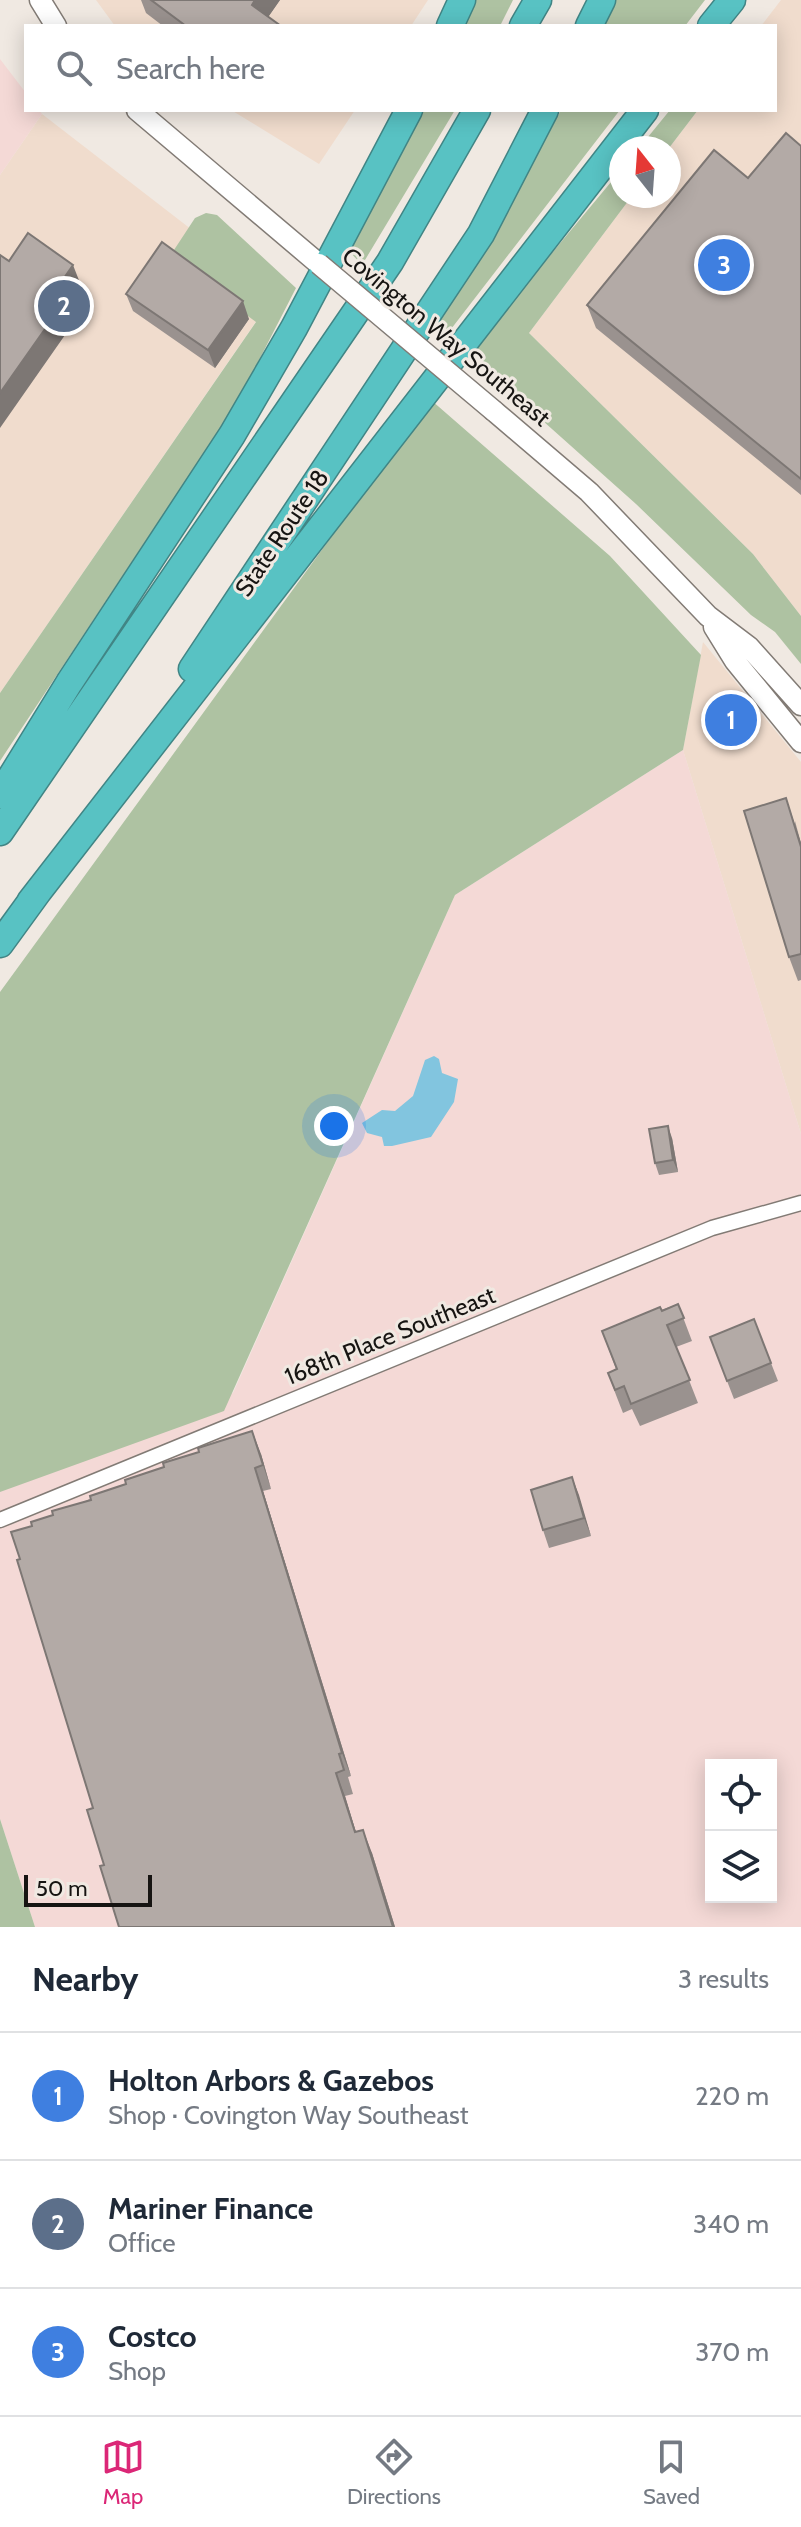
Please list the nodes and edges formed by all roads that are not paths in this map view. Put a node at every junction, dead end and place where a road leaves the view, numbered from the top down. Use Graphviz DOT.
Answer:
graph roads {
  1 [pos="40,0"];
  2 [pos="462,0"];
  3 [pos="538,0"];
  4 [pos="602,0"];
  5 [pos="732,0"];
  6 [pos="55,24"];
  7 [pos="451,24"];
  8 [pos="524,24"];
  9 [pos="590,24"];
  10 [pos="713,24"];
  11 [pos="139,112"];
  12 [pos="408,112"];
  13 [pos="476,112"];
  14 [pos="544,112"];
  15 [pos="643,112"];
  16 [pos="708,616"];
  17 [pos="801,705"];
  18 [pos="801,742"];
  19 [pos="0,795"];
  20 [pos="0,832"];
  21 [pos="30,902"];
  22 [pos="0,944"];
  23 [pos="801,1203"];
  24 [pos="0,1520"];
  1 -- 6 [label="street"];
  2 -- 7 [label="highway"];
  3 -- 8 [label="highway"];
  4 -- 9 [label="highway"];
  5 -- 10 [label="highway"];
  11 -- 16 [label="street, Covington Way Southeast, bridge"];
  12 -- 19 [label="highway"];
  13 -- 20 [label="highway"];
  14 -- 21 [label="highway, State Route 18"];
  15 -- 21 [label="highway"];
  16 -- 17 [label="street, Covington Way Southeast"];
  16 -- 18 [label="street, Covington Way Southeast"];
  21 -- 22 [label="highway, State Route 18"];
  23 -- 24 [label="street, 168th Place Southeast"];
}
